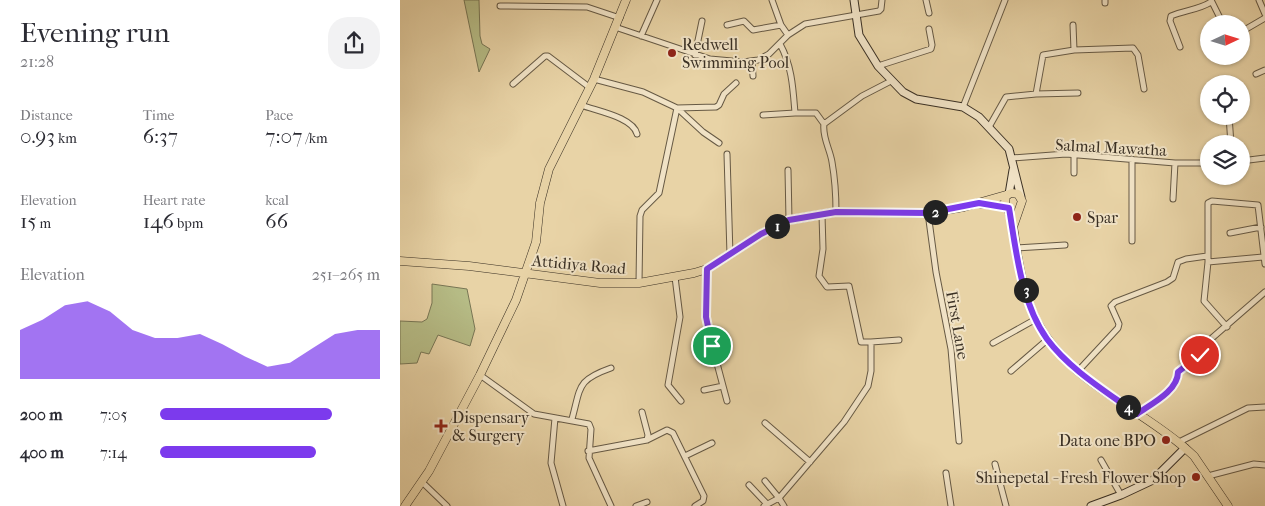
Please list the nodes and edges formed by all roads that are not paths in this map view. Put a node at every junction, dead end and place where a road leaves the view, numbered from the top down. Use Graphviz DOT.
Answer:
graph roads {
  1 [pos="626,0"];
  2 [pos="657,0"];
  3 [pos="772,0"];
  4 [pos="854,0"];
  5 [pos="882,0"];
  6 [pos="926,0"];
  7 [pos="1005,0"];
  8 [pos="1259,0"];
  9 [pos="1211,1"];
  10 [pos="500,6"];
  11 [pos="929,13"];
  12 [pos="855,15"];
  13 [pos="1218,15"];
  14 [pos="1265,16"];
  15 [pos="620,18"];
  16 [pos="702,21"];
  17 [pos="727,25"];
  18 [pos="781,25"];
  19 [pos="1073,25"];
  20 [pos="1250,26"];
  21 [pos="615,28"];
  22 [pos="929,29"];
  23 [pos="788,35"];
  24 [pos="642,36"];
  25 [pos="780,44"];
  26 [pos="1180,47"];
  27 [pos="1074,50"];
  28 [pos="695,54"];
  29 [pos="752,61"];
  30 [pos="878,66"];
  31 [pos="1265,70"];
  32 [pos="1256,74"];
  33 [pos="753,76"];
  34 [pos="594,79"];
  35 [pos="891,82"];
  36 [pos="736,83"];
  37 [pos="513,84"];
  38 [pos="589,87"];
  39 [pos="1144,89"];
  40 [pos="1078,93"];
  41 [pos="1036,94"];
  42 [pos="581,105"];
  43 [pos="677,108"];
  44 [pos="963,108"];
  45 [pos="795,113"];
  46 [pos="763,115"];
  47 [pos="824,124"];
  48 [pos="989,127"];
  49 [pos="637,134"];
  50 [pos="719,143"];
  51 [pos="727,154"];
  52 [pos="1074,155"];
  53 [pos="1011,158"];
  54 [pos="1265,158"];
  55 [pos="1132,159"];
  56 [pos="1250,160"];
  57 [pos="1175,163"];
  58 [pos="1200,163"];
  59 [pos="1013,168"];
  60 [pos="788,170"];
  61 [pos="1074,173"];
  62 [pos="1007,194"];
  63 [pos="1172,200"];
  64 [pos="1021,201"];
  65 [pos="979,203"];
  66 [pos="1008,207"];
  67 [pos="836,212"];
  68 [pos="928,213"];
  69 [pos="822,215"];
  70 [pos="789,220"];
  71 [pos="1013,227"];
  72 [pos="1260,227"];
  73 [pos="1230,233"];
  74 [pos="1132,240"];
  75 [pos="1065,245"];
  76 [pos="1016,248"];
  77 [pos="730,256"];
  78 [pos="1263,257"];
  79 [pos="1208,259"];
  80 [pos="400,261"];
  81 [pos="1265,264"];
  82 [pos="707,269"];
  83 [pos="526,274"];
  84 [pos="675,277"];
  85 [pos="639,283"];
  86 [pos="1265,292"];
  87 [pos="1036,319"];
  88 [pos="1227,327"];
  89 [pos="1212,338"];
  90 [pos="899,340"];
  91 [pos="1047,340"];
  92 [pos="870,342"];
  93 [pos="993,343"];
  94 [pos="1200,355"];
  95 [pos="611,368"];
  96 [pos="1011,371"];
  97 [pos="1078,371"];
  98 [pos="480,375"];
  99 [pos="723,386"];
  100 [pos="704,390"];
  101 [pos="681,401"];
  102 [pos="727,401"];
  103 [pos="1265,407"];
  104 [pos="642,412"];
  105 [pos="1137,414"];
  106 [pos="555,418"];
  107 [pos="572,419"];
  108 [pos="765,423"];
  109 [pos="647,440"];
  110 [pos="959,441"];
  111 [pos="712,443"];
  112 [pos="1182,445"];
  113 [pos="588,451"];
  114 [pos="685,456"];
  115 [pos="1101,460"];
  116 [pos="810,462"];
  117 [pos="995,464"];
  118 [pos="1265,465"];
  119 [pos="946,473"];
  120 [pos="1208,476"];
  121 [pos="765,481"];
  122 [pos="422,482"];
  123 [pos="750,485"];
  124 [pos="1121,495"];
  125 [pos="779,498"];
  126 [pos="647,502"];
  127 [pos="765,505"];
  128 [pos="405,506"];
  129 [pos="447,506"];
  130 [pos="563,506"];
  131 [pos="611,506"];
  132 [pos="636,506"];
  133 [pos="694,506"];
  134 [pos="784,506"];
  135 [pos="951,506"];
  136 [pos="1006,506"];
  137 [pos="1091,506"];
  138 [pos="1228,506"];
  1 -- 15 [label="main road"];
  2 -- 24 [label="street"];
  3 -- 18 [label="street"];
  4 -- 12 [label="main road"];
  5 -- 12 [label="street"];
  6 -- 11 [label="street"];
  7 -- 44 [label="street"];
  8 -- 14 [label="street"];
  9 -- 13 [label="street"];
  9 -- 26 [label="street"];
  10 -- 15 [label="street"];
  12 -- 23 [label="street"];
  12 -- 30 [label="main road"];
  14 -- 20 [label="street"];
  15 -- 21 [label="main road"];
  16 -- 28 [label="street"];
  17 -- 18 [label="street"];
  18 -- 23 [label="street"];
  19 -- 27 [label="street"];
  21 -- 24 [label="street"];
  21 -- 34 [label="main road"];
  22 -- 30 [label="street"];
  23 -- 25 [label="street"];
  24 -- 28 [label="street"];
  25 -- 29 [label="street"];
  25 -- 45 [label="street"];
  27 -- 39 [label="street"];
  27 -- 41 [label="street"];
  28 -- 29 [label="street"];
  29 -- 33 [label="street"];
  30 -- 35 [label="main road"];
  31 -- 32 [label="street"];
  34 -- 38 [label="main road"];
  34 -- 43 [label="street"];
  35 -- 44 [label="main road"];
  35 -- 47 [label="street"];
  36 -- 43 [label="street"];
  37 -- 38 [label="street"];
  38 -- 42 [label="main road"];
  40 -- 41 [label="street"];
  41 -- 48 [label="street"];
  42 -- 49 [label="street"];
  42 -- 83 [label="main road"];
  43 -- 50 [label="street"];
  43 -- 85 [label="street"];
  44 -- 48 [label="main road"];
  45 -- 46 [label="street"];
  45 -- 47 [label="street"];
  47 -- 67 [label="street"];
  48 -- 53 [label="main road"];
  51 -- 77 [label="street"];
  52 -- 53 [label="street, Salmal Mawatha"];
  52 -- 55 [label="street, Salmal Mawatha"];
  52 -- 61 [label="street"];
  53 -- 59 [label="main road"];
  54 -- 56 [label="street"];
  55 -- 57 [label="street, Salmal Mawatha"];
  55 -- 74 [label="street"];
  57 -- 58 [label="street, Salmal Mawatha"];
  57 -- 63 [label="street"];
  59 -- 62 [label="main road"];
  59 -- 64 [label="main road"];
  60 -- 70 [label="street"];
  62 -- 64 [label="main road"];
  62 -- 65 [label="main road"];
  62 -- 66 [label="main road"];
  64 -- 66 [label="main road"];
  64 -- 71 [label="main road"];
  65 -- 66 [label="main road"];
  65 -- 68 [label="main road, Attidiya Road"];
  66 -- 71 [label="main road"];
  67 -- 68 [label="main road, Attidiya Road"];
  67 -- 69 [label="main road, Attidiya Road"];
  68 -- 110 [label="street, First Lane"];
  69 -- 70 [label="main road, Attidiya Road"];
  69 -- 92 [label="street"];
  70 -- 77 [label="main road, Attidiya Road"];
  71 -- 76 [label="main road"];
  72 -- 73 [label="street"];
  72 -- 78 [label="street"];
  72 -- 79 [label="street"];
  75 -- 76 [label="street"];
  76 -- 87 [label="main road"];
  77 -- 82 [label="main road, Attidiya Road"];
  78 -- 79 [label="street"];
  78 -- 81 [label="street"];
  79 -- 88 [label="street"];
  79 -- 97 [label="street"];
  80 -- 83 [label="main road, Attidiya Road"];
  82 -- 84 [label="main road, Attidiya Road"];
  82 -- 99 [label="street"];
  83 -- 85 [label="main road, Attidiya Road"];
  83 -- 98 [label="main road"];
  84 -- 85 [label="main road, Attidiya Road"];
  84 -- 101 [label="street"];
  86 -- 88 [label="street"];
  87 -- 91 [label="main road"];
  87 -- 93 [label="street"];
  88 -- 89 [label="street"];
  90 -- 92 [label="street"];
  91 -- 96 [label="street"];
  91 -- 97 [label="main road"];
  92 -- 116 [label="street"];
  94 -- 105 [label="street"];
  95 -- 107 [label="street"];
  97 -- 105 [label="main road"];
  98 -- 106 [label="street"];
  98 -- 122 [label="main road"];
  99 -- 100 [label="street"];
  99 -- 102 [label="street"];
  103 -- 112 [label="street"];
  104 -- 109 [label="street"];
  105 -- 112 [label="main road"];
  106 -- 107 [label="street"];
  106 -- 130 [label="street"];
  107 -- 113 [label="street"];
  108 -- 116 [label="street"];
  109 -- 113 [label="street"];
  109 -- 114 [label="street"];
  111 -- 114 [label="street"];
  112 -- 120 [label="main road"];
  112 -- 124 [label="main road"];
  113 -- 131 [label="street"];
  114 -- 133 [label="street"];
  115 -- 124 [label="street"];
  116 -- 125 [label="street"];
  117 -- 136 [label="street"];
  118 -- 120 [label="street"];
  119 -- 135 [label="street"];
  120 -- 138 [label="main road"];
  121 -- 125 [label="street"];
  122 -- 128 [label="main road"];
  122 -- 129 [label="street"];
  123 -- 127 [label="street"];
  124 -- 137 [label="main road"];
  125 -- 127 [label="street"];
  125 -- 134 [label="street"];
  126 -- 132 [label="street"];
}
